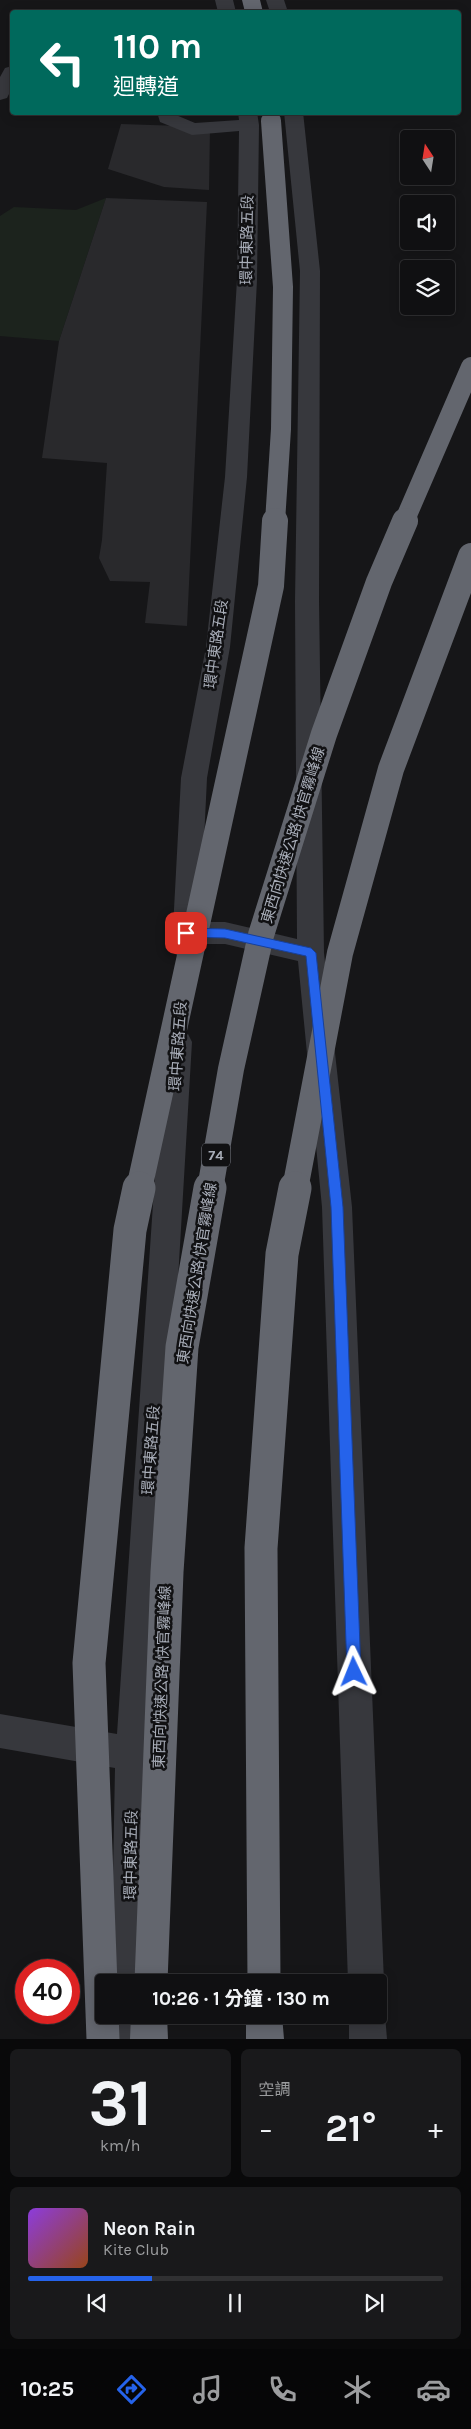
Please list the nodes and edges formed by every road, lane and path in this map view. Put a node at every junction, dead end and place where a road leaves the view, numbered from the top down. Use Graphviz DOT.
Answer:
graph roads {
  1 [pos="10,76"];
  2 [pos="0,94"];
  3 [pos="166,115"];
  4 [pos="266,117"];
  5 [pos="471,367"];
  6 [pos="471,556"];
  7 [pos="186,933"];
  8 [pos="311,953"];
  9 [pos="0,1731"];
  10 [pos="133,1754"];
  11 [pos="129,1974"];
  12 [pos="150,1974"];
  13 [pos="264,1974"];
  14 [pos="366,1974"];
  15 [pos="129,2024"];
  16 [pos="149,2024"];
  17 [pos="264,2024"];
  18 [pos="368,2024"];
  19 [pos="103,2039"];
  20 [pos="128,2039"];
  21 [pos="149,2039"];
  22 [pos="264,2039"];
  23 [pos="368,2039"];
  1 -- 2 [label="street"];
  3 -- 4 [label="street"];
  4 -- 7 [label="street, 環中東路五段"];
  4 -- 8 [label="street"];
  4 -- 19 [label="highway, bridge"];
  5 -- 12 [label="highway, 東西向快速公路 快官霧峰線 / 74, bridge"];
  6 -- 13 [label="highway, bridge"];
  7 -- 8 [label="street"];
  7 -- 10 [label="street, 環中東路五段"];
  8 -- 14 [label="street"];
  9 -- 10 [label="street"];
  10 -- 11 [label="street, 環中東路五段"];
  15 -- 20 [label="street"];
  16 -- 21 [label="highway"];
  17 -- 22 [label="highway"];
  18 -- 23 [label="street"];
}
